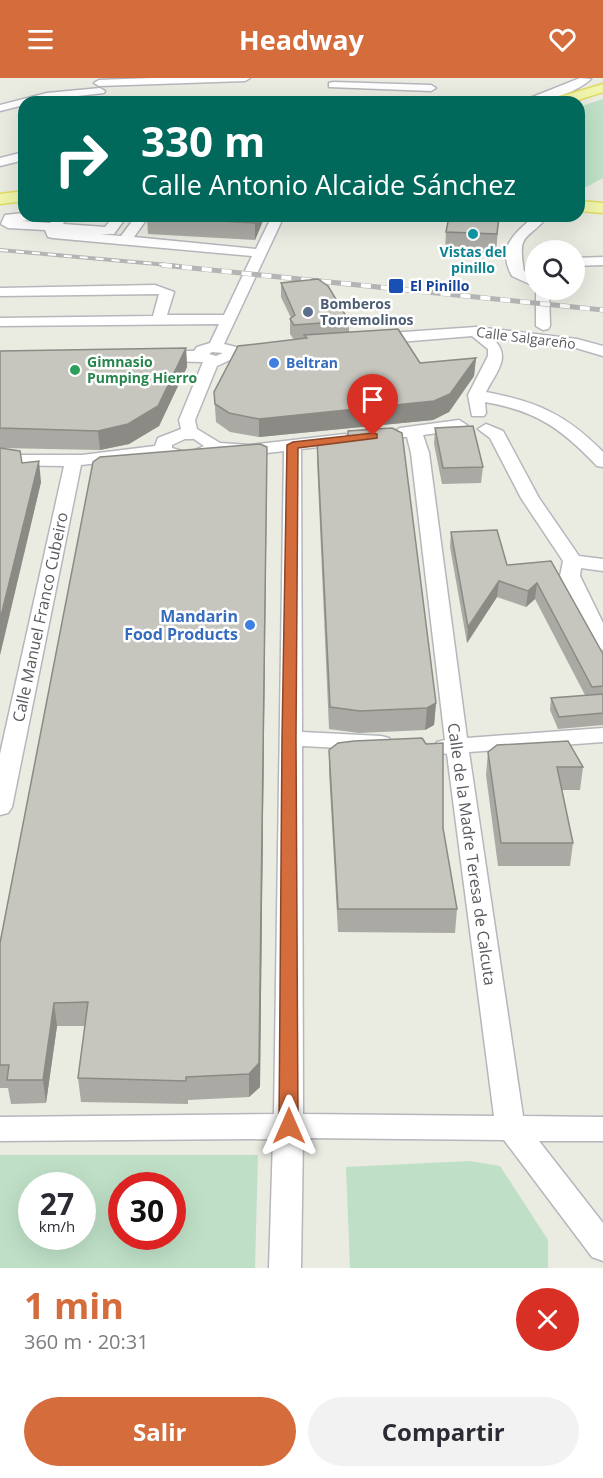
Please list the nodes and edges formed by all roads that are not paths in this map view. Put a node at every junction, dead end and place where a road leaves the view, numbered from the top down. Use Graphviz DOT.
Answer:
graph roads {
  1 [pos="245,78"];
  2 [pos="585,78"];
  3 [pos="404,83"];
  4 [pos="333,85"];
  5 [pos="602,87"];
  6 [pos="431,88"];
  7 [pos="100,89"];
  8 [pos="47,96"];
  9 [pos="394,96"];
  10 [pos="543,96"];
  11 [pos="576,96"];
  12 [pos="585,98"];
  13 [pos="18,103"];
  14 [pos="0,108"];
  15 [pos="18,158"];
  16 [pos="0,162"];
  17 [pos="18,197"];
  18 [pos="0,199"];
  19 [pos="18,204"];
  20 [pos="0,206"];
  21 [pos="585,206"];
  22 [pos="18,208"];
  23 [pos="603,208"];
  24 [pos="18,217"];
  25 [pos="58,222"];
  26 [pos="86,222"];
  27 [pos="116,222"];
  28 [pos="138,222"];
  29 [pos="275,222"];
  30 [pos="534,222"];
  31 [pos="53,228"];
  32 [pos="79,229"];
  33 [pos="124,241"];
  34 [pos="261,253"];
  35 [pos="525,273"];
  36 [pos="0,292"];
  37 [pos="542,300"];
  38 [pos="159,320"];
  39 [pos="229,320"];
  40 [pos="0,322"];
  41 [pos="543,326"];
  42 [pos="476,331"];
  43 [pos="362,340"];
  44 [pos="249,351"];
  45 [pos="603,351"];
  46 [pos="209,354"];
  47 [pos="140,356"];
  48 [pos="476,395"];
  49 [pos="482,421"];
  50 [pos="414,432"];
  51 [pos="190,433"];
  52 [pos="381,435"];
  53 [pos="359,438"];
  54 [pos="293,445"];
  55 [pos="212,447"];
  56 [pos="163,450"];
  57 [pos="0,460"];
  58 [pos="73,462"];
  59 [pos="603,462"];
  60 [pos="573,561"];
  61 [pos="603,565"];
  62 [pos="603,644"];
  63 [pos="603,735"];
  64 [pos="289,738"];
  65 [pos="401,745"];
  66 [pos="423,746"];
  67 [pos="6,748"];
  68 [pos="457,748"];
  69 [pos="0,807"];
  70 [pos="289,1126"];
  71 [pos="510,1126"];
  72 [pos="0,1129"];
  73 [pos="603,1129"];
  74 [pos="603,1246"];
  75 [pos="285,1268"];
  1 -- 7 [label="street"];
  2 -- 5 [label="street"];
  2 -- 10 [label="street"];
  3 -- 4 [label="street"];
  3 -- 6 [label="street"];
  3 -- 9 [label="street"];
  5 -- 11 [label="main road"];
  5 -- 12 [label="main road"];
  7 -- 8 [label="street"];
  13 -- 14 [label="street"];
  15 -- 16 [label="street"];
  17 -- 18 [label="main road"];
  19 -- 20 [label="main road"];
  20 -- 22 [label="street"];
  21 -- 23 [label="main road"];
  24 -- 31 [label="street"];
  25 -- 31 [label="street"];
  26 -- 32 [label="street"];
  27 -- 32 [label="street"];
  28 -- 33 [label="street"];
  29 -- 34 [label="street"];
  30 -- 35 [label="street"];
  31 -- 32 [label="street"];
  31 -- 33 [label="street"];
  33 -- 34 [label="street"];
  34 -- 39 [label="street"];
  36 -- 38 [label="street"];
  37 -- 41 [label="street"];
  38 -- 39 [label="street"];
  38 -- 40 [label="street"];
  39 -- 46 [label="street"];
  42 -- 43 [label="street, Calle Salgareño"];
  42 -- 45 [label="street, Calle Salgareño"];
  42 -- 48 [label="street"];
  44 -- 46 [label="street"];
  46 -- 47 [label="street"];
  46 -- 51 [label="street"];
  48 -- 49 [label="street"];
  48 -- 59 [label="street"];
  49 -- 50 [label="street"];
  49 -- 60 [label="street"];
  50 -- 52 [label="street"];
  50 -- 68 [label="street, Calle de la Madre Teresa de Calcuta"];
  51 -- 55 [label="street"];
  51 -- 56 [label="street"];
  53 -- 54 [label="street"];
  54 -- 55 [label="street"];
  54 -- 64 [label="street"];
  55 -- 56 [label="street"];
  56 -- 58 [label="street"];
  57 -- 58 [label="street"];
  58 -- 67 [label="street, Calle Manuel Franco Cubeiro"];
  60 -- 61 [label="street"];
  60 -- 62 [label="street"];
  63 -- 68 [label="street"];
  64 -- 65 [label="street"];
  64 -- 70 [label="street"];
  66 -- 68 [label="street"];
  67 -- 69 [label="street, Calle Manuel Franco Cubeiro"];
  68 -- 71 [label="street, Calle de la Madre Teresa de Calcuta"];
  70 -- 71 [label="street"];
  70 -- 72 [label="street"];
  70 -- 75 [label="street"];
  71 -- 73 [label="street"];
  71 -- 74 [label="street, Calle de la Madre Teresa de Calcuta"];
}
